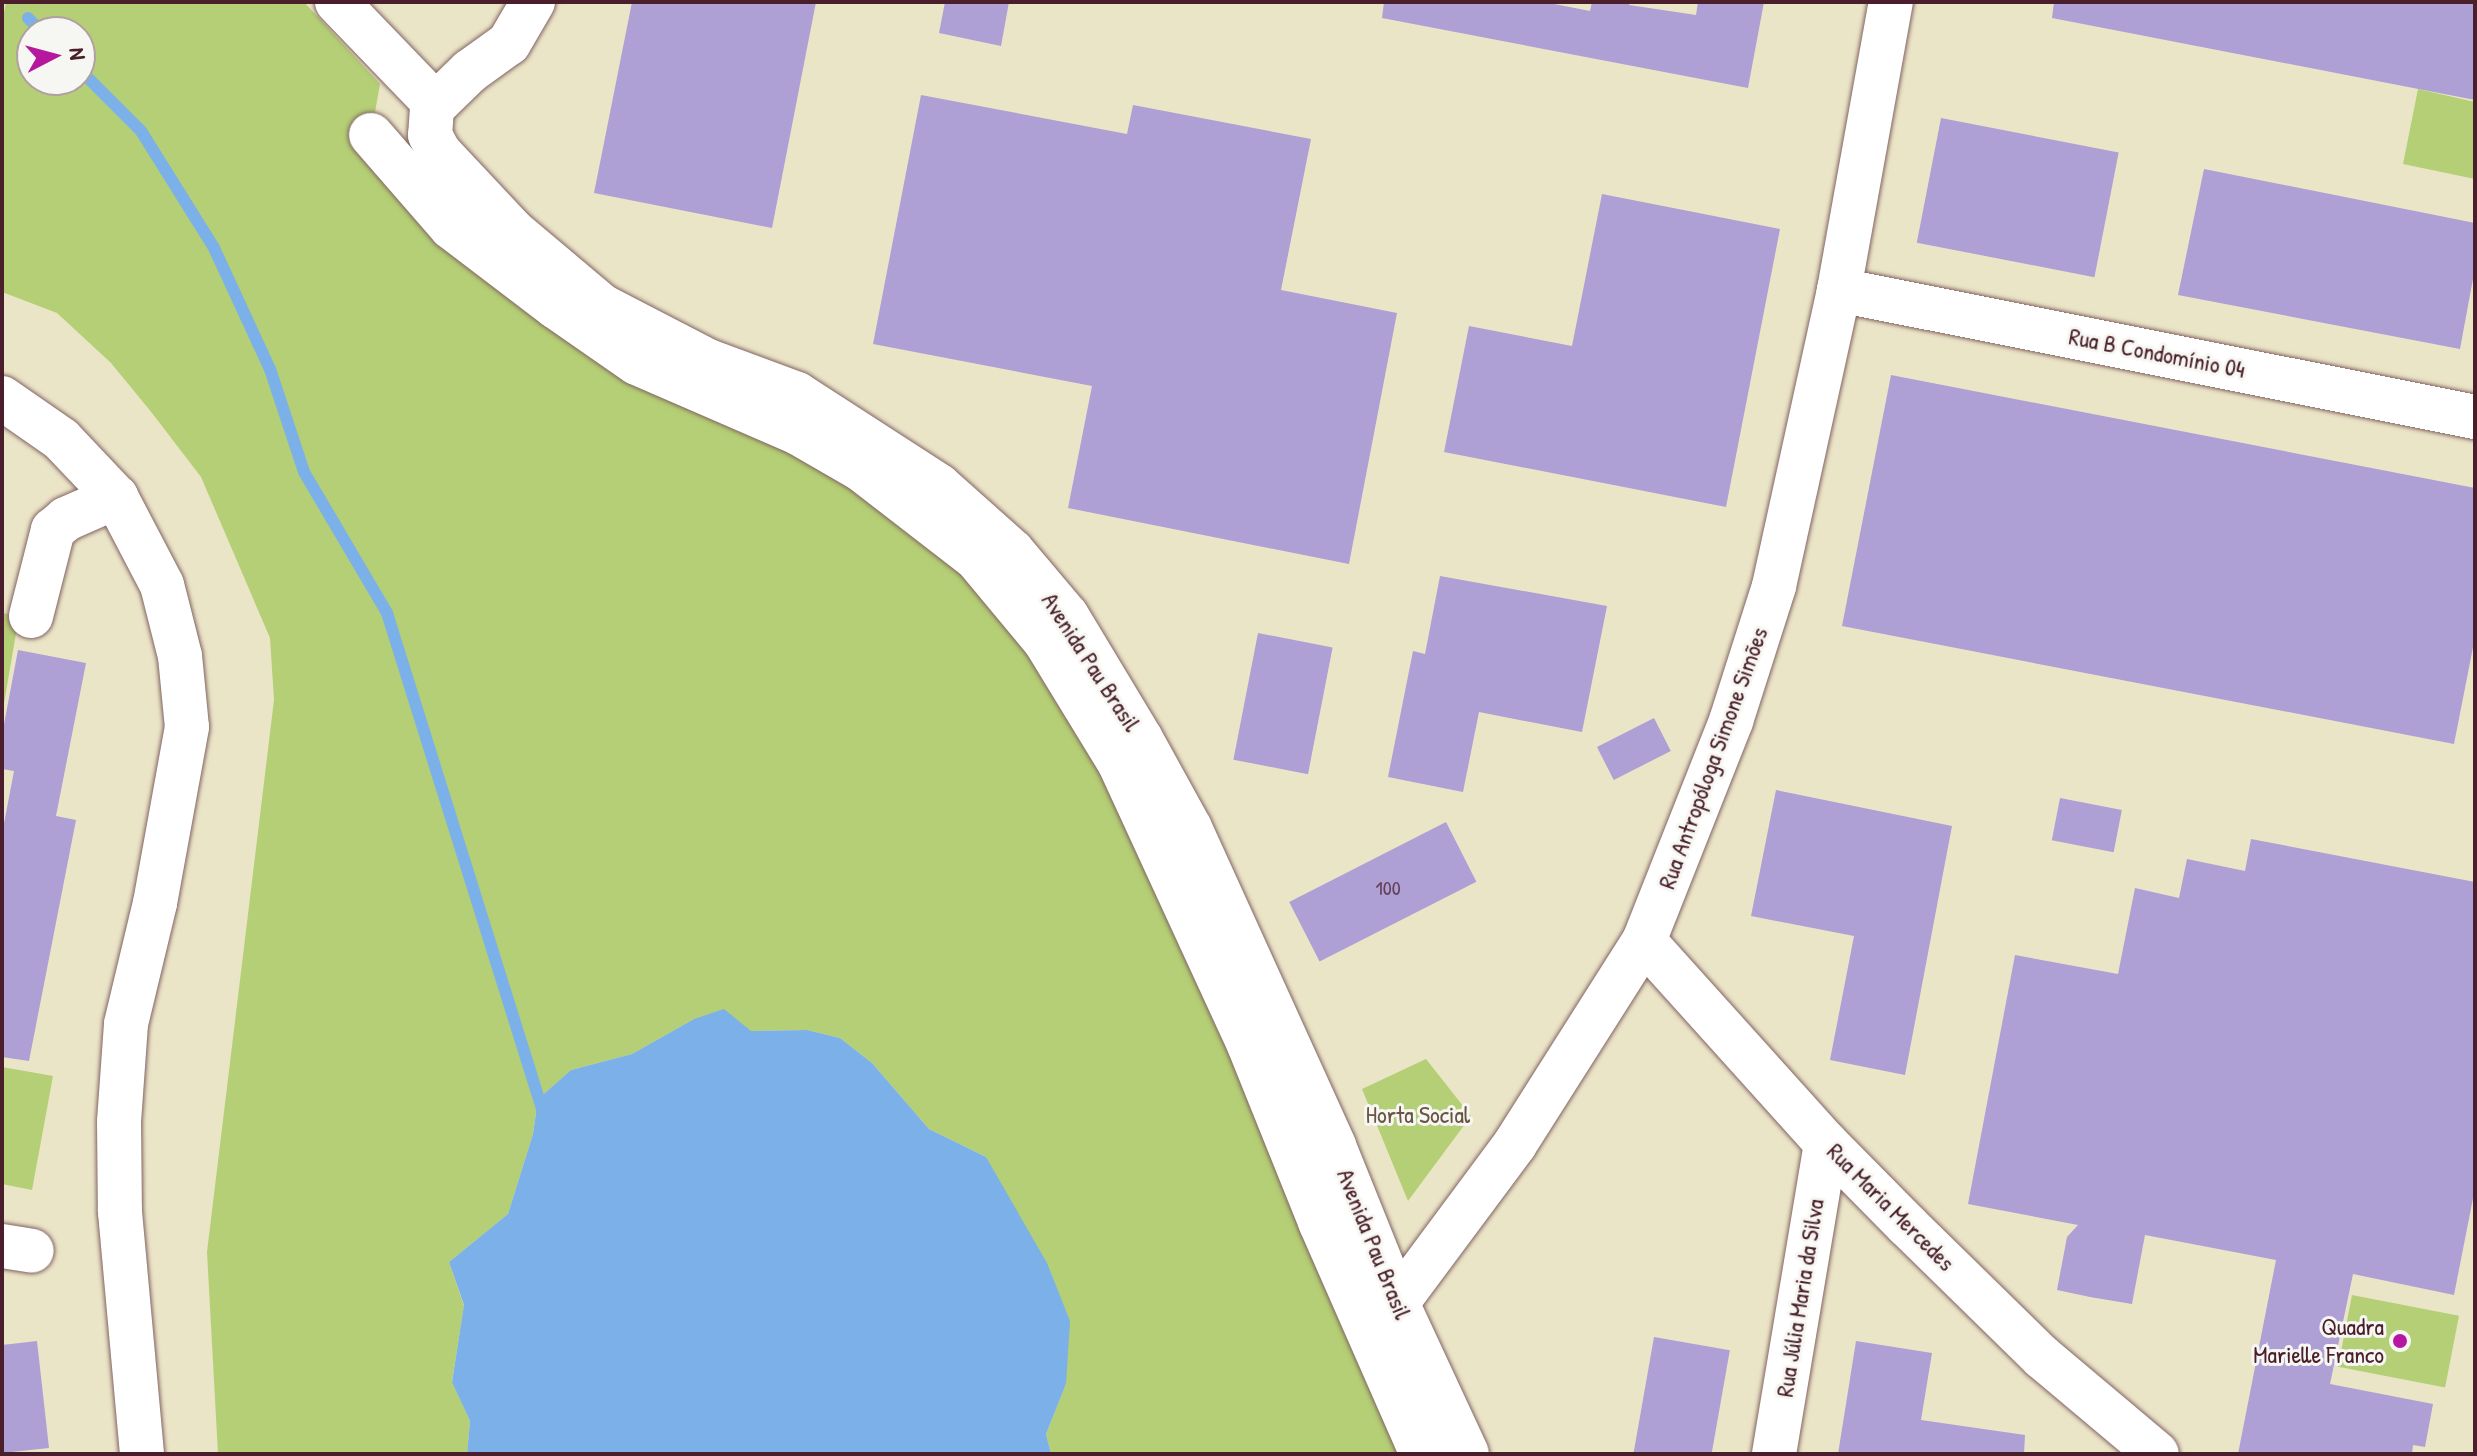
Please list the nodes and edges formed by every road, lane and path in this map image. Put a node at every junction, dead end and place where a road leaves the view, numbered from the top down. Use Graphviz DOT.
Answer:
graph roads {
  1 [pos="337,2"];
  2 [pos="533,2"];
  3 [pos="1891,2"];
  4 [pos="432,112"];
  5 [pos="371,135"];
  6 [pos="1839,290"];
  7 [pos="2,398"];
  8 [pos="2475,417"];
  9 [pos="116,497"];
  10 [pos="31,616"];
  11 [pos="1644,941"];
  12 [pos="1826,1143"];
  13 [pos="1397,1303"];
  14 [pos="142,1454"];
  15 [pos="1422,1454"];
  16 [pos="1467,1454"];
  17 [pos="1774,1454"];
  18 [pos="2157,1454"];
  1 -- 4 [label="street"];
  2 -- 4 [label="street"];
  3 -- 6 [label="street, Rua Antropóloga Simone Simões"];
  4 -- 13 [label="street, Avenida Pau Brasil"];
  5 -- 15 [label="street"];
  6 -- 8 [label="street, Rua B Condomínio 04"];
  6 -- 11 [label="street, Rua Antropóloga Simone Simões"];
  7 -- 9 [label="street"];
  9 -- 10 [label="street"];
  9 -- 14 [label="street"];
  11 -- 12 [label="street, Rua Maria Mercedes"];
  11 -- 13 [label="street, Rua Antropóloga Simone Simões"];
  12 -- 17 [label="street, Rua Júlia Maria da Silva"];
  12 -- 18 [label="street, Rua Maria Mercedes"];
  13 -- 16 [label="street, Avenida Pau Brasil"];
}
